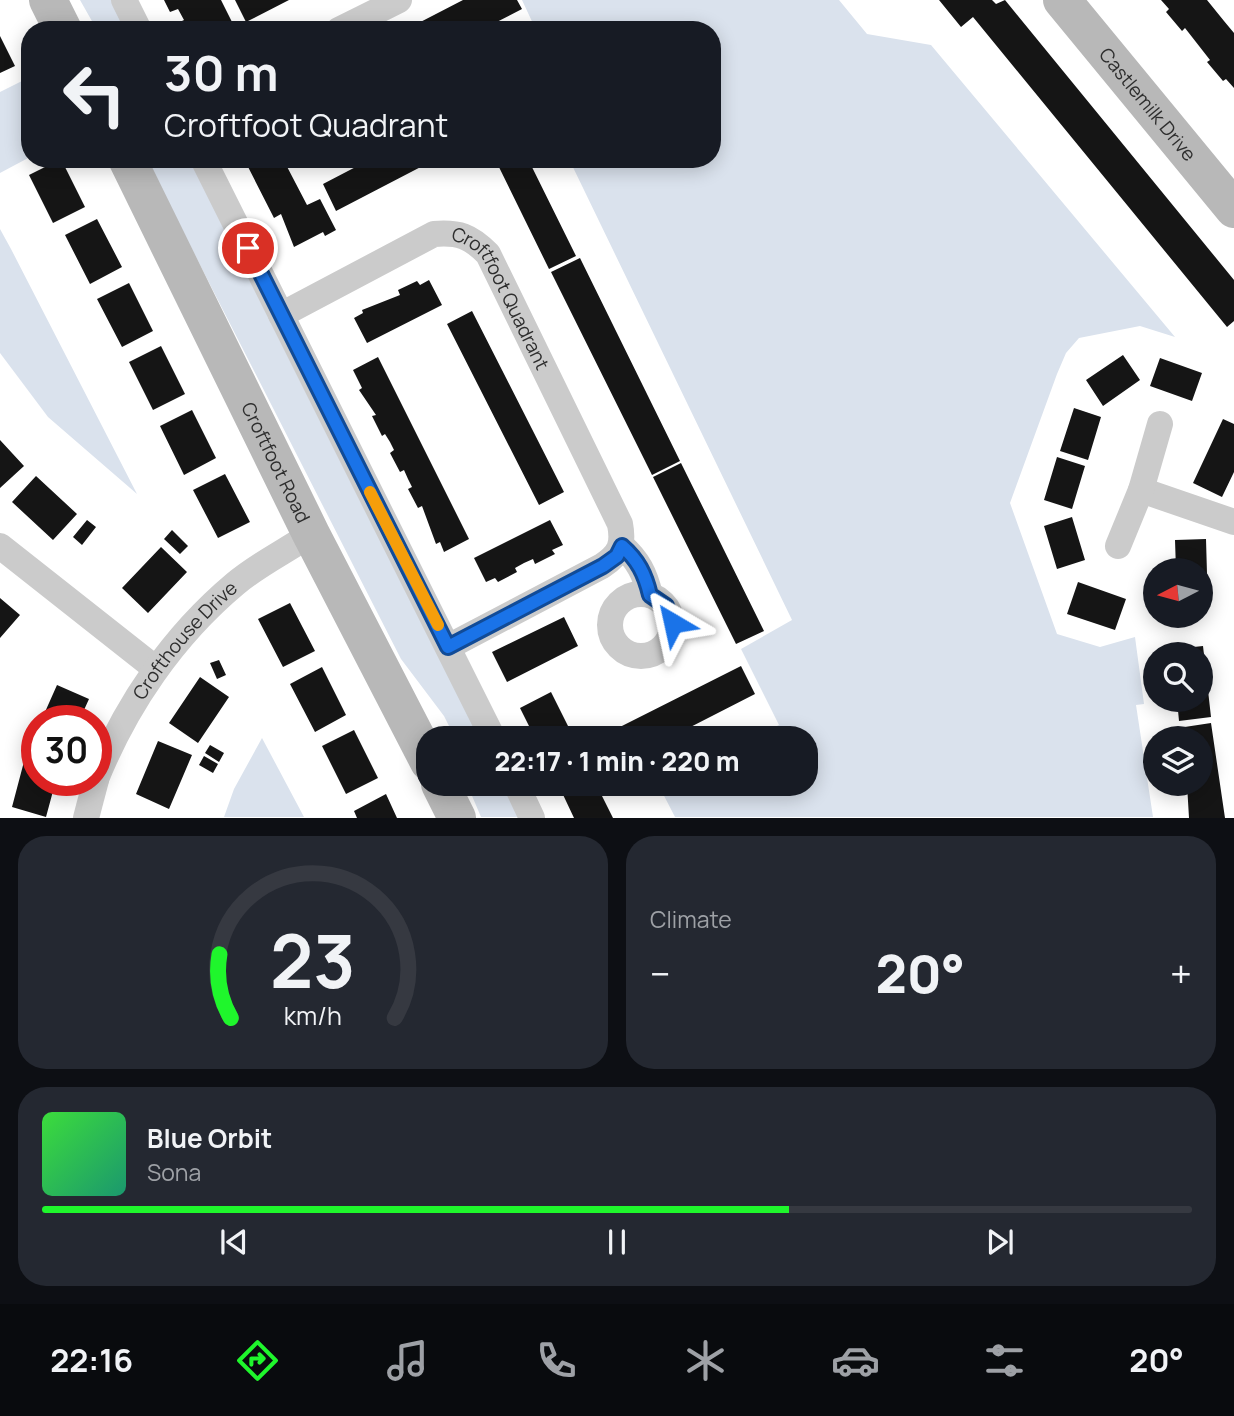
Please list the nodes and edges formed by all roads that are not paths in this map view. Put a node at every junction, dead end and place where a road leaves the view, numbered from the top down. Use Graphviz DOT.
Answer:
graph roads {
  1 [pos="48,0"];
  2 [pos="124,0"];
  3 [pos="399,0"];
  4 [pos="1062,0"];
  5 [pos="58,21"];
  6 [pos="134,21"];
  7 [pos="357,21"];
  8 [pos="131,168"];
  9 [pos="208,168"];
  10 [pos="1234,209"];
  11 [pos="281,315"];
  12 [pos="1160,424"];
  13 [pos="1141,490"];
  14 [pos="1234,522"];
  15 [pos="311,534"];
  16 [pos="0,546"];
  17 [pos="622,546"];
  18 [pos="1118,546"];
  19 [pos="650,595"];
  20 [pos="448,647"];
  21 [pos="156,668"];
  22 [pos="487,726"];
  23 [pos="416,737"];
  24 [pos="112,742"];
  25 [pos="92,796"];
  26 [pos="446,796"];
  27 [pos="522,796"];
  28 [pos="86,817"];
  29 [pos="457,817"];
  30 [pos="532,817"];
  1 -- 5 [label="street"];
  2 -- 6 [label="street"];
  3 -- 7 [label="street"];
  4 -- 10 [label="street, Castlemilk Drive"];
  8 -- 15 [label="street, Croftfoot Road"];
  9 -- 11 [label="street"];
  11 -- 17 [label="street, Croftfoot Quadrant"];
  11 -- 20 [label="street"];
  12 -- 13 [label="street"];
  13 -- 14 [label="street"];
  13 -- 18 [label="street"];
  15 -- 21 [label="street, Crofthouse Drive"];
  15 -- 23 [label="street, Croftfoot Road"];
  16 -- 21 [label="street"];
  17 -- 19 [label="street, Croftfoot Quadrant"];
  17 -- 20 [label="street"];
  20 -- 22 [label="street"];
  21 -- 24 [label="street, Crofthouse Drive"];
  25 -- 28 [label="street, Crofthouse Drive"];
  26 -- 29 [label="street"];
  27 -- 30 [label="street"];
}
